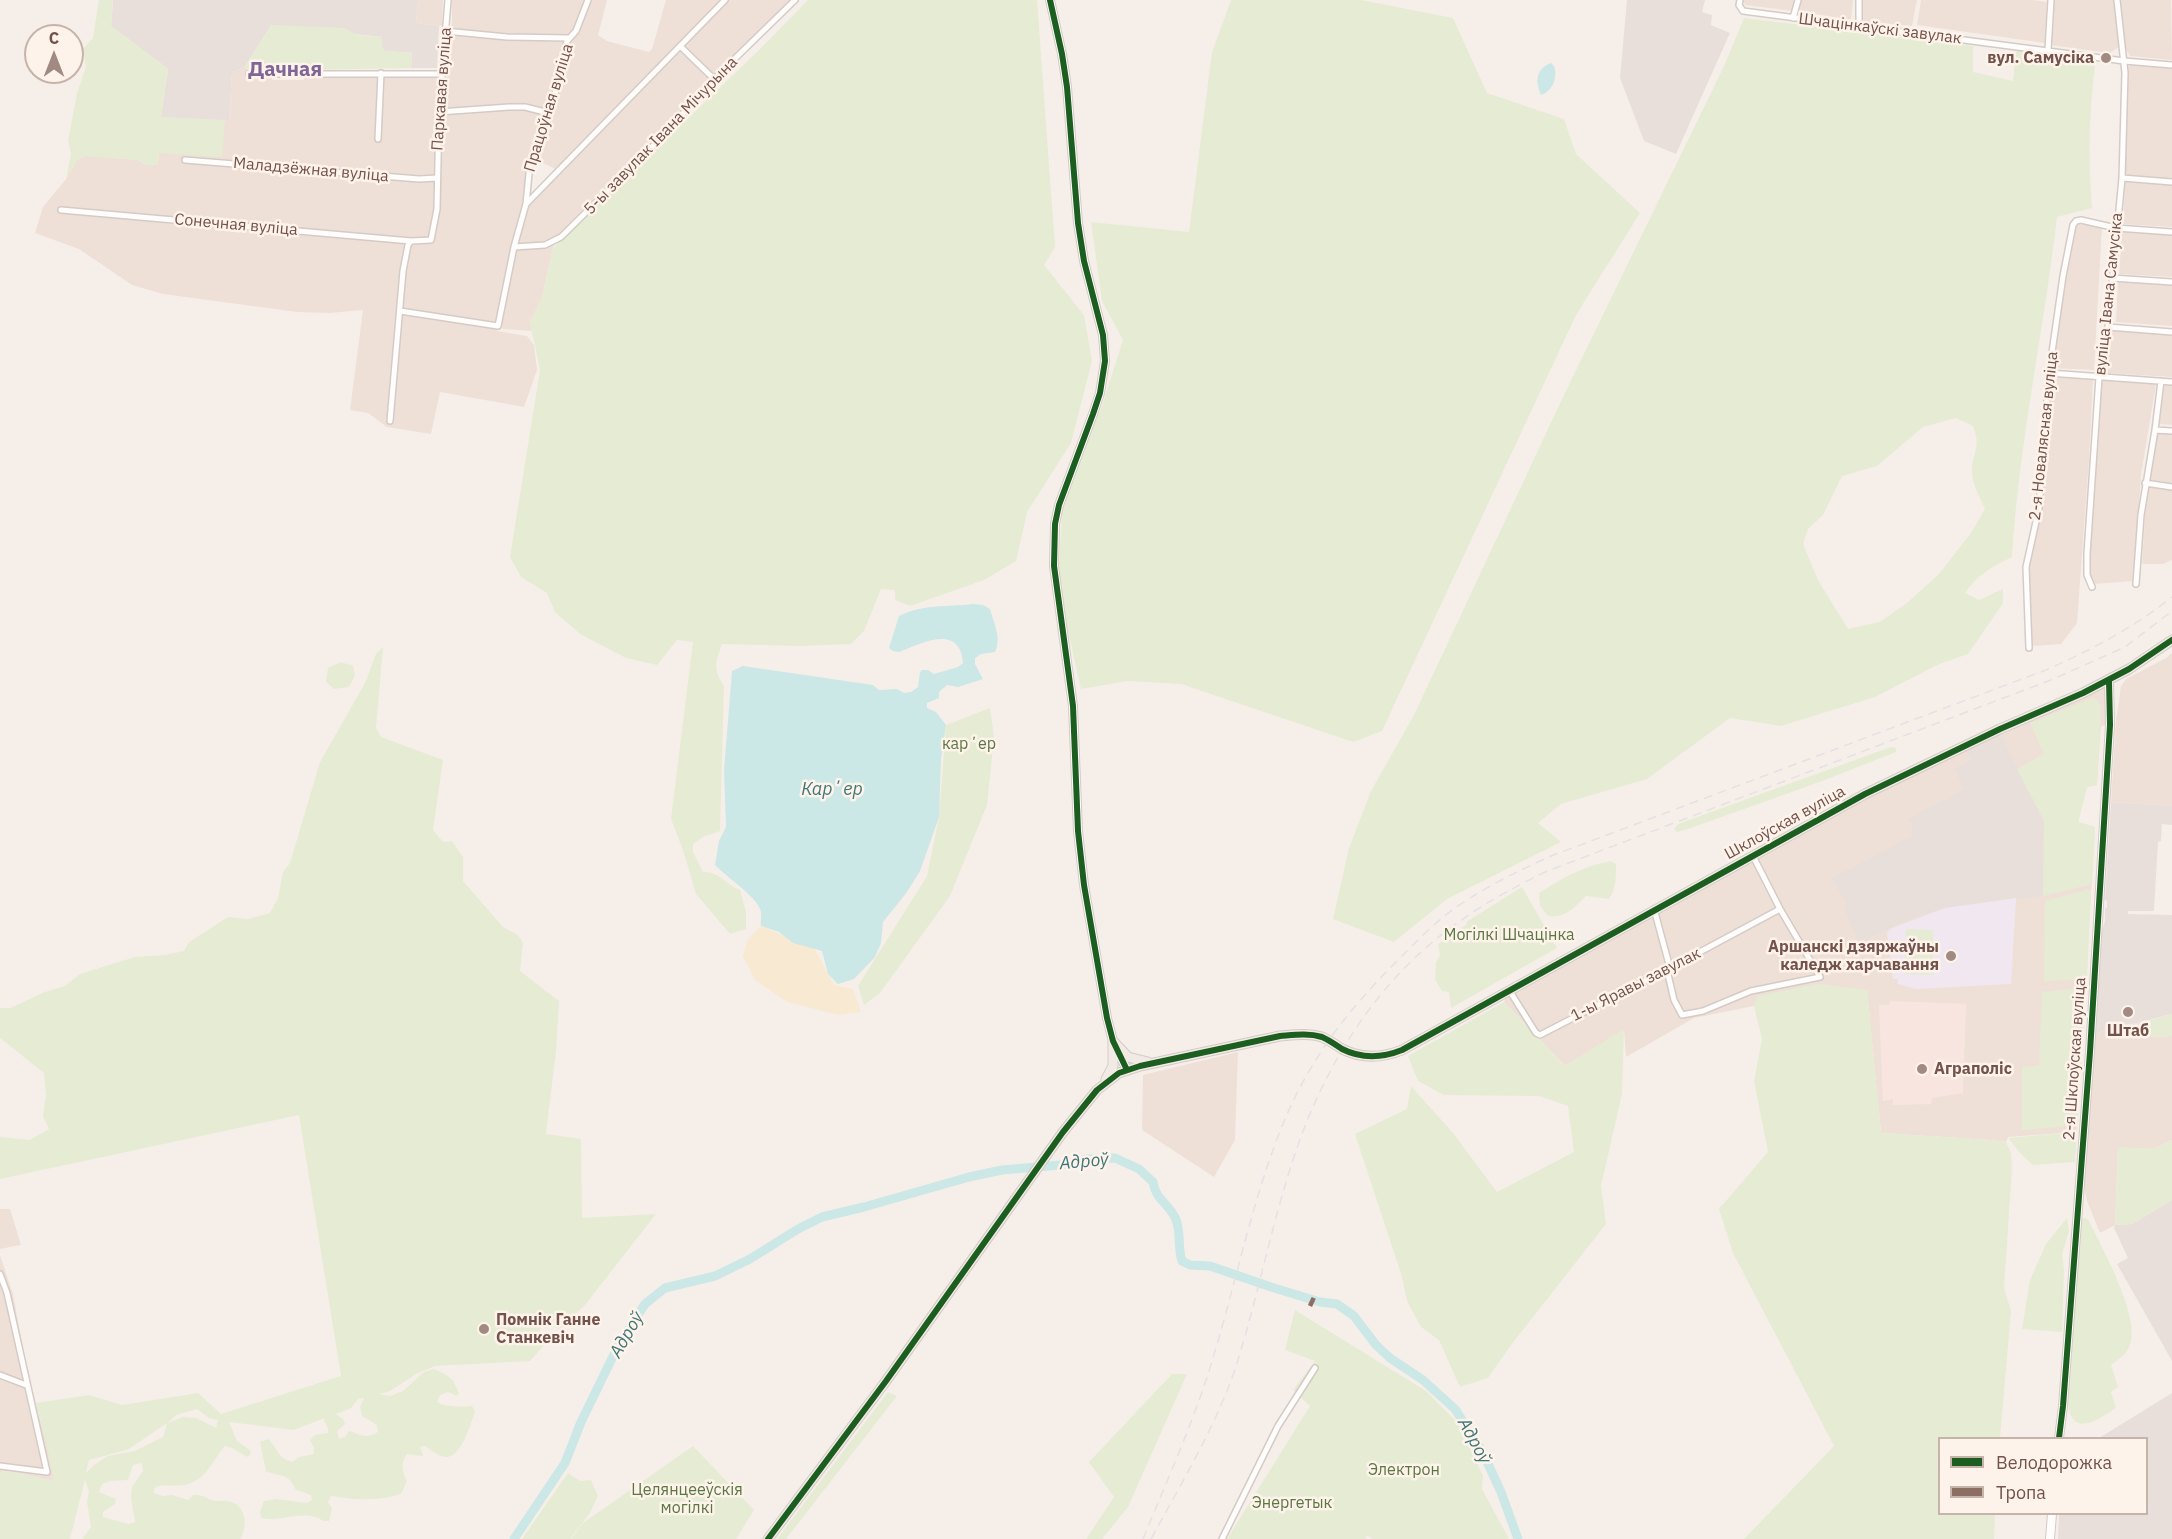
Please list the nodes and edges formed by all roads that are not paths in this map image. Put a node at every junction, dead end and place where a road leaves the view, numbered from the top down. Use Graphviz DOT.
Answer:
graph roads {
  1 [pos="448,0"];
  2 [pos="588,0"];
  3 [pos="725,0"];
  4 [pos="795,0"];
  5 [pos="1050,0"];
  6 [pos="1740,0"];
  7 [pos="1798,0"];
  8 [pos="1859,0"];
  9 [pos="2051,0"];
  10 [pos="2117,0"];
  11 [pos="1793,18"];
  12 [pos="1859,27"];
  13 [pos="445,31"];
  14 [pos="569,38"];
  15 [pos="680,46"];
  16 [pos="2048,50"];
  17 [pos="2124,61"];
  18 [pos="2172,65"];
  19 [pos="381,73"];
  20 [pos="249,74"];
  21 [pos="443,74"];
  22 [pos="714,79"];
  23 [pos="439,112"];
  24 [pos="549,113"];
  25 [pos="378,139"];
  26 [pos="185,160"];
  27 [pos="437,178"];
  28 [pos="2122,178"];
  29 [pos="2172,182"];
  30 [pos="526,191"];
  31 [pos="535,196"];
  32 [pos="526,204"];
  33 [pos="61,210"];
  34 [pos="2116,228"];
  35 [pos="2172,232"];
  36 [pos="411,241"];
  37 [pos="514,247"];
  38 [pos="2112,278"];
  39 [pos="2172,282"];
  40 [pos="400,311"];
  41 [pos="2108,327"];
  42 [pos="2172,332"];
  43 [pos="2049,373"];
  44 [pos="2099,377"];
  45 [pos="2161,381"];
  46 [pos="2172,382"];
  47 [pos="390,421"];
  48 [pos="2156,430"];
  49 [pos="2172,431"];
  50 [pos="2145,483"];
  51 [pos="2172,487"];
  52 [pos="2136,584"];
  53 [pos="2092,587"];
  54 [pos="2172,640"];
  55 [pos="2029,648"];
  56 [pos="2109,680"];
  57 [pos="1753,856"];
  58 [pos="1654,909"];
  59 [pos="1780,909"];
  60 [pos="1669,969"];
  61 [pos="1509,990"];
  62 [pos="1113,1045"];
  63 [pos="1156,1062"];
  64 [pos="1123,1072"];
  65 [pos="1097,1090"];
  66 [pos="0,1274"];
  67 [pos="3,1294"];
  68 [pos="1315,1368"];
  69 [pos="0,1376"];
  70 [pos="26,1385"];
  71 [pos="2059,1437"];
  72 [pos="0,1466"];
  73 [pos="2052,1515"];
  74 [pos="768,1539"];
  75 [pos="1222,1539"];
  76 [pos="2050,1539"];
  1 -- 13 [label="street, Паркавая вуліца"];
  2 -- 14 [label="street, Працоўная вуліца"];
  3 -- 15 [label="street"];
  4 -- 22 [label="street, 5-ы завулак Івана Мічурына"];
  5 -- 62 [label="street"];
  6 -- 11 [label="street, Шчацінкаўскі завулак"];
  7 -- 11 [label="street"];
  8 -- 12 [label="street"];
  9 -- 16 [label="street"];
  10 -- 17 [label="street, вуліца Івана Самусіка"];
  11 -- 12 [label="street, Шчацінкаўскі завулак"];
  12 -- 16 [label="street, Шчацінкаўскі завулак"];
  13 -- 14 [label="street"];
  13 -- 21 [label="street, Паркавая вуліца"];
  14 -- 24 [label="street, Працоўная вуліца"];
  15 -- 22 [label="street"];
  15 -- 31 [label="street"];
  16 -- 17 [label="street, Шчацінкаўскі завулак"];
  17 -- 18 [label="street, Шчацінкаўскі завулак"];
  17 -- 28 [label="street, вуліца Івана Самусіка"];
  19 -- 20 [label="street"];
  19 -- 21 [label="street"];
  19 -- 25 [label="street"];
  21 -- 23 [label="street, Паркавая вуліца"];
  22 -- 37 [label="street, 5-ы завулак Івана Мічурына"];
  23 -- 24 [label="street"];
  23 -- 27 [label="street, Паркавая вуліца"];
  24 -- 30 [label="street, Працоўная вуліца"];
  26 -- 27 [label="street, Маладзёжная вуліца"];
  27 -- 36 [label="street, Паркавая вуліца"];
  28 -- 29 [label="street"];
  28 -- 34 [label="street, вуліца Івана Самусіка"];
  30 -- 31 [label="street"];
  30 -- 32 [label="street, Працоўная вуліца"];
  31 -- 32 [label="street"];
  32 -- 37 [label="street, Працоўная вуліца"];
  33 -- 36 [label="street, Сонечная вуліца"];
  34 -- 35 [label="street"];
  34 -- 38 [label="street, вуліца Івана Самусіка"];
  34 -- 43 [label="street, 2-я Новалясная вуліца"];
  36 -- 40 [label="street"];
  37 -- 40 [label="street, Працоўная вуліца"];
  38 -- 39 [label="street"];
  38 -- 41 [label="street, вуліца Івана Самусіка"];
  40 -- 47 [label="street"];
  41 -- 42 [label="street"];
  41 -- 44 [label="street, вуліца Івана Самусіка"];
  43 -- 44 [label="street"];
  43 -- 55 [label="street, 2-я Новалясная вуліца"];
  44 -- 45 [label="street"];
  44 -- 53 [label="street, вуліца Івана Самусіка"];
  45 -- 46 [label="street"];
  45 -- 48 [label="street"];
  48 -- 49 [label="street"];
  48 -- 50 [label="street"];
  50 -- 51 [label="street"];
  50 -- 52 [label="street"];
  54 -- 56 [label="main road, Шклоўская вуліца"];
  56 -- 57 [label="main road, Шклоўская вуліца"];
  56 -- 71 [label="street, 2-я Шклоўская вуліца"];
  57 -- 58 [label="main road, Шклоўская вуліца"];
  57 -- 59 [label="street"];
  58 -- 60 [label="street"];
  58 -- 61 [label="main road, Шклоўская вуліца"];
  59 -- 60 [label="street, 1-ы Яравы завулак"];
  59 -- 60 [label="street"];
  60 -- 61 [label="street, 1-ы Яравы завулак"];
  61 -- 63 [label="main road, Шклоўская вуліца"];
  62 -- 63 [label="main road"];
  62 -- 64 [label="street"];
  62 -- 65 [label="main road"];
  63 -- 64 [label="main road, Шклоўская вуліца"];
  64 -- 65 [label="main road"];
  65 -- 74 [label="main road"];
  66 -- 67 [label="street"];
  67 -- 70 [label="street"];
  68 -- 75 [label="street"];
  69 -- 70 [label="street"];
  70 -- 72 [label="street"];
  73 -- 76 [label="street"];
}
